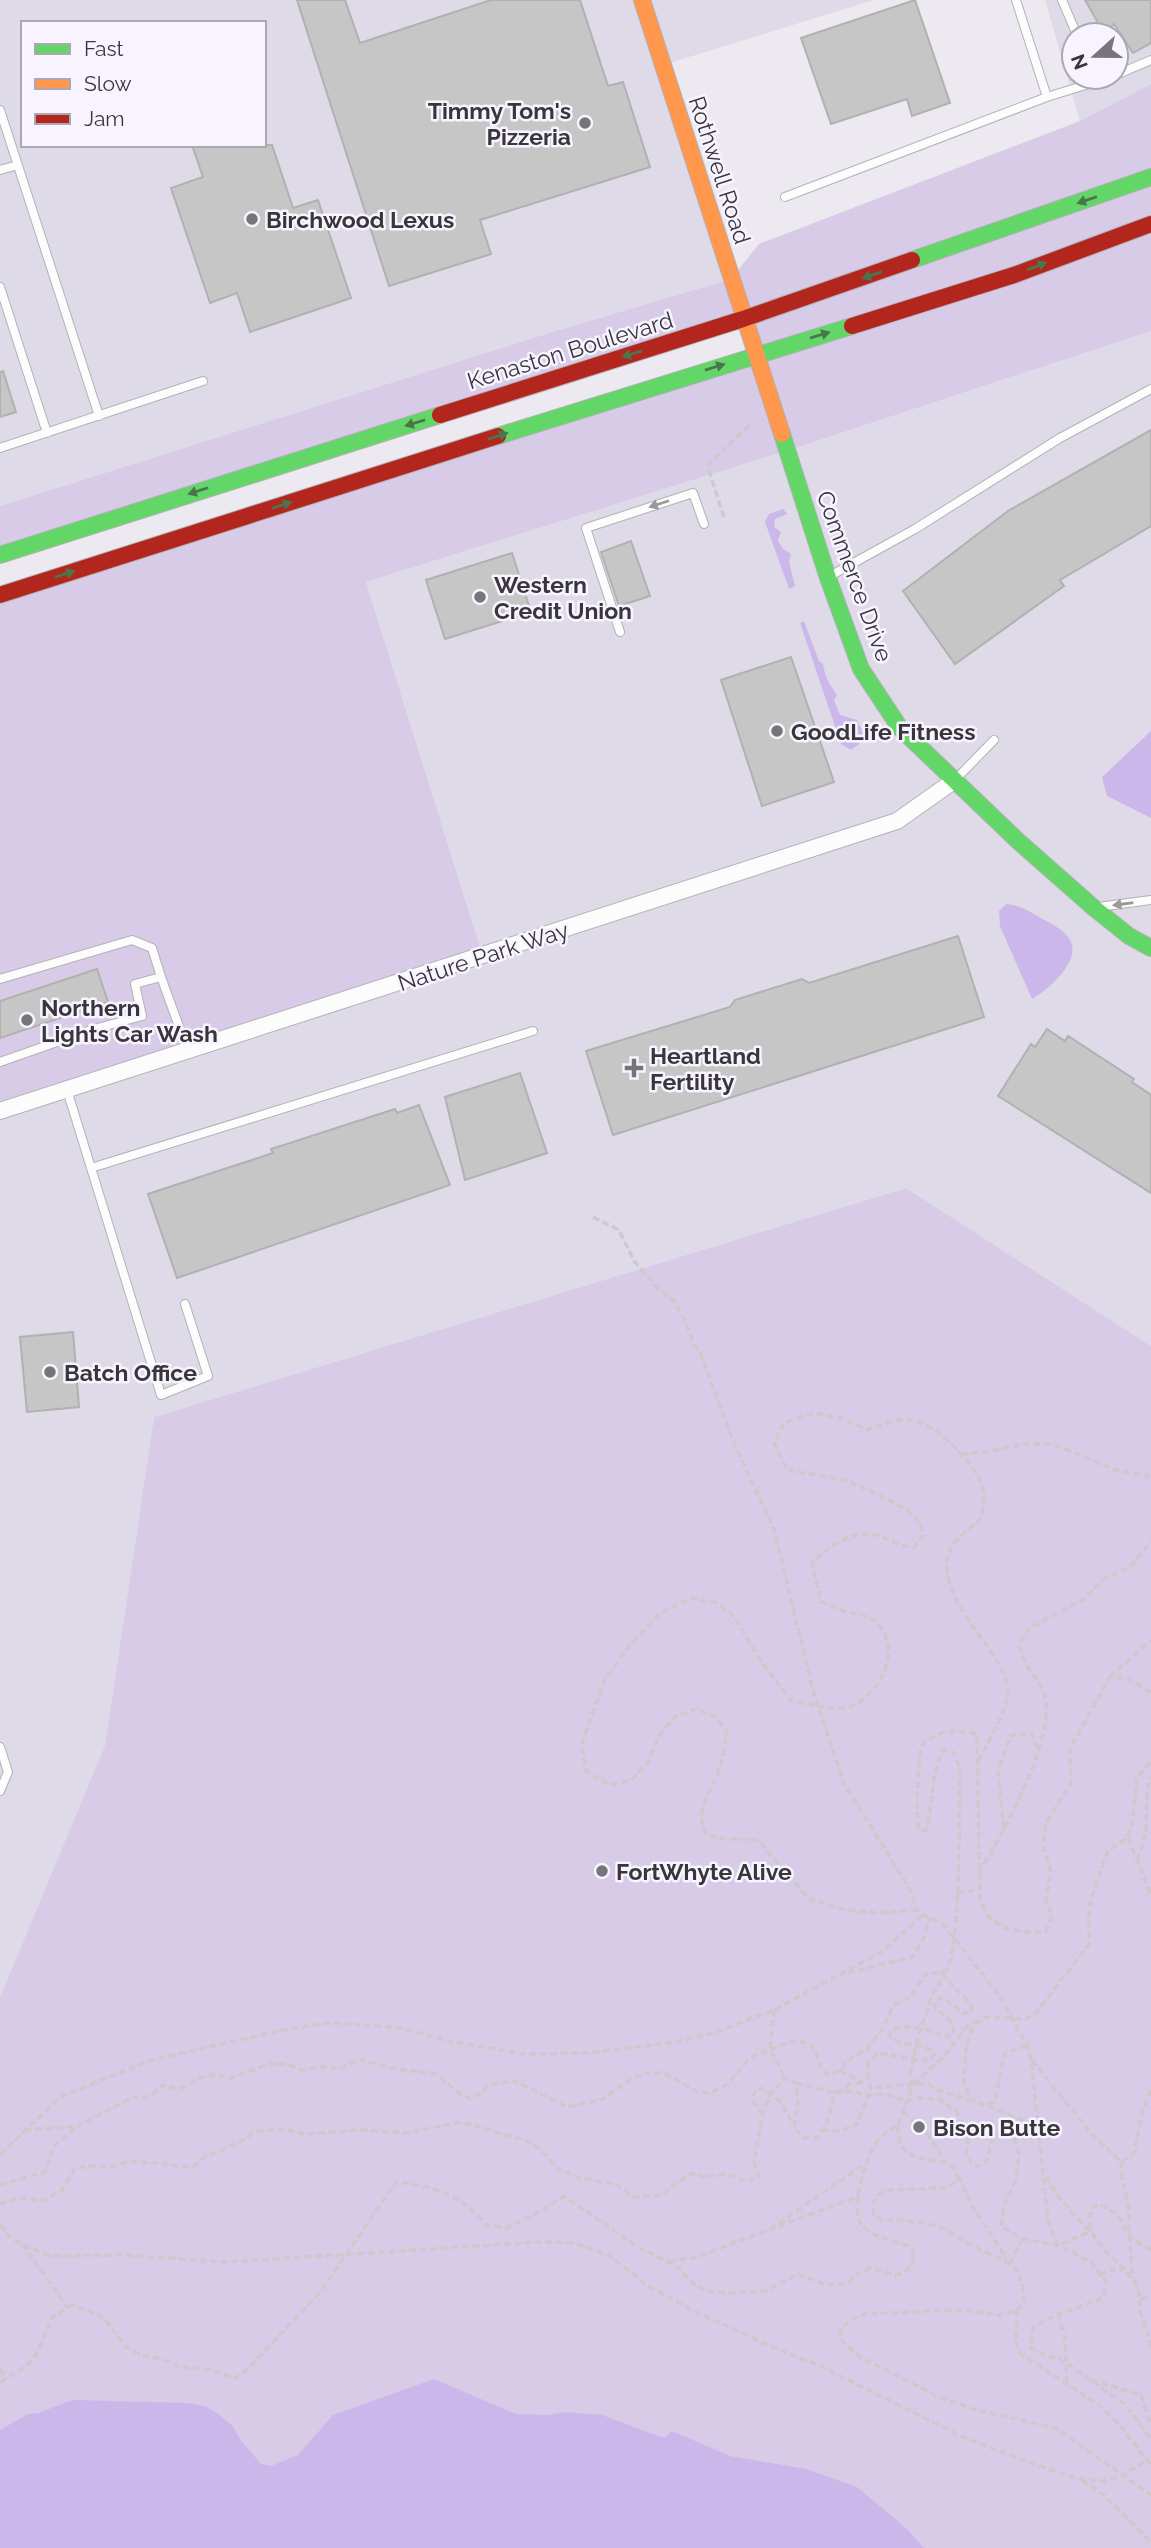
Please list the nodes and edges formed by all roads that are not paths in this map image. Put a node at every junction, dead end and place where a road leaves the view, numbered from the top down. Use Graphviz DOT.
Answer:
graph roads {
  1 [pos="642,0"];
  2 [pos="1016,0"];
  3 [pos="1062,0"];
  4 [pos="1071,21"];
  5 [pos="1151,60"];
  6 [pos="1130,69"];
  7 [pos="1064,91"];
  8 [pos="1047,97"];
  9 [pos="0,110"];
  10 [pos="18,165"];
  11 [pos="0,170"];
  12 [pos="1151,177"];
  13 [pos="785,197"];
  14 [pos="1151,224"];
  15 [pos="0,287"];
  16 [pos="743,319"];
  17 [pos="755,355"];
  18 [pos="203,381"];
  19 [pos="1151,390"];
  20 [pos="99,416"];
  21 [pos="47,433"];
  22 [pos="0,448"];
  23 [pos="704,524"];
  24 [pos="0,555"];
  25 [pos="828,578"];
  26 [pos="0,595"];
  27 [pos="620,632"];
  28 [pos="994,740"];
  29 [pos="955,780"];
  30 [pos="1151,900"];
  31 [pos="1094,908"];
  32 [pos="1151,948"];
  33 [pos="161,977"];
  34 [pos="0,979"];
  35 [pos="533,1031"];
  36 [pos="188,1051"];
  37 [pos="0,1062"];
  38 [pos="66,1090"];
  39 [pos="0,1111"];
  40 [pos="91,1168"];
  41 [pos="185,1304"];
  42 [pos="0,1747"];
  43 [pos="0,1791"];
  1 -- 16 [label="main road, Rothwell Road"];
  2 -- 8 [label="lane"];
  3 -- 4 [label="lane"];
  5 -- 6 [label="lane"];
  7 -- 8 [label="lane"];
  8 -- 13 [label="lane"];
  9 -- 10 [label="lane"];
  10 -- 11 [label="lane"];
  10 -- 20 [label="lane"];
  12 -- 16 [label="main road, Kenaston Boulevard, one-way"];
  17 -- 14 [label="main road, one-way"];
  15 -- 21 [label="lane"];
  16 -- 17 [label="main road, Rothwell Road"];
  16 -- 24 [label="main road, Kenaston Boulevard, one-way"];
  17 -- 25 [label="main road, Commerce Drive"];
  26 -- 17 [label="main road, one-way"];
  18 -- 20 [label="lane"];
  19 -- 25 [label="lane"];
  20 -- 21 [label="lane"];
  21 -- 22 [label="lane"];
  23 -- 27 [label="lane, one-way"];
  25 -- 29 [label="main road, Commerce Drive"];
  28 -- 29 [label="lane"];
  29 -- 31 [label="main road, Commerce Drive"];
  29 -- 36 [label="street, Nature Park Way"];
  30 -- 31 [label="lane, one-way"];
  31 -- 32 [label="main road, Commerce Drive"];
  33 -- 34 [label="lane"];
  33 -- 36 [label="lane"];
  33 -- 37 [label="lane"];
  35 -- 40 [label="lane"];
  36 -- 38 [label="street, Nature Park Way"];
  38 -- 39 [label="street, Nature Park Way"];
  38 -- 40 [label="lane"];
  40 -- 41 [label="lane"];
  42 -- 43 [label="lane"];
}
